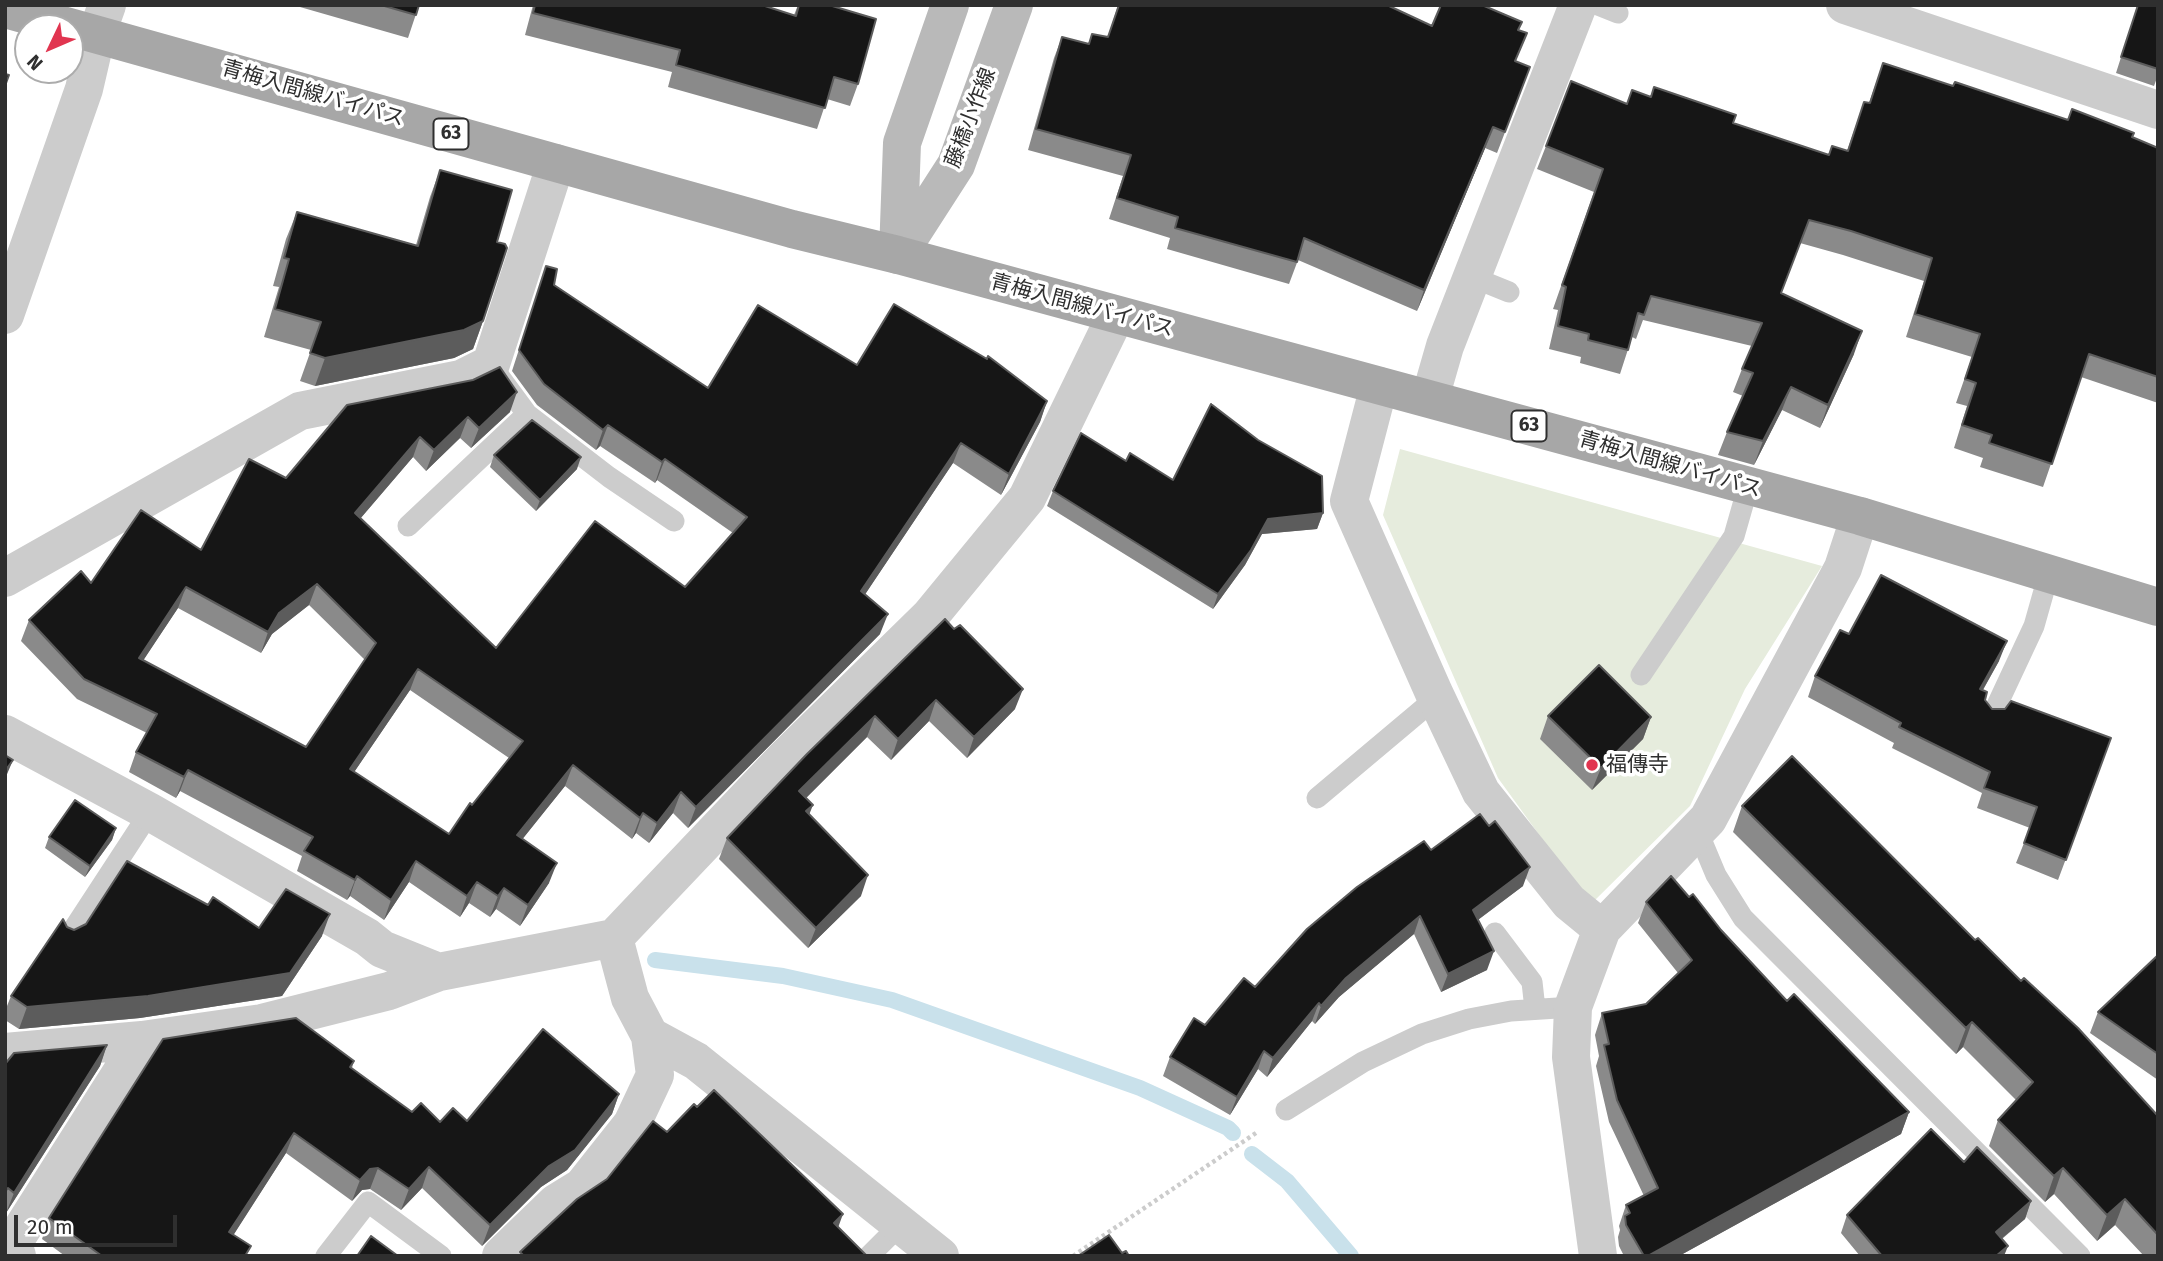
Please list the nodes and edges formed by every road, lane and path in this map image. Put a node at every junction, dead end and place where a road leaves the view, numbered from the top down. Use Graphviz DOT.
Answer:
graph roads {
  1 [pos="950,5"];
  2 [pos="1014,5"];
  3 [pos="1578,5"];
  4 [pos="1845,5"];
  5 [pos="5,9"];
  6 [pos="102,19"];
  7 [pos="2158,110"];
  8 [pos="556,163"];
  9 [pos="898,255"];
  10 [pos="1472,277"];
  11 [pos="1509,292"];
  12 [pos="7,308"];
  13 [pos="1116,315"];
  14 [pos="491,364"];
  15 [pos="1379,386"];
  16 [pos="1430,398"];
  17 [pos="527,414"];
  18 [pos="1748,488"];
  19 [pos="1860,516"];
  20 [pos="674,521"];
  21 [pos="408,526"];
  22 [pos="2049,573"];
  23 [pos="5,578"];
  24 [pos="2158,607"];
  25 [pos="1641,675"];
  26 [pos="1436,698"];
  27 [pos="1991,718"];
  28 [pos="5,734"];
  29 [pos="1317,798"];
  30 [pos="150,812"];
  31 [pos="1698,832"];
  32 [pos="1602,929"];
  33 [pos="1495,933"];
  34 [pos="614,938"];
  35 [pos="67,939"];
  36 [pos="439,972"];
  37 [pos="1573,1007"];
  38 [pos="1535,1009"];
  39 [pos="650,1036"];
  40 [pos="142,1040"];
  41 [pos="5,1052"];
  42 [pos="1286,1110"];
  43 [pos="901,1224"];
  44 [pos="17,1256"];
  45 [pos="326,1256"];
  46 [pos="441,1256"];
  47 [pos="501,1256"];
  48 [pos="869,1256"];
  49 [pos="940,1256"];
  50 [pos="1073,1256"];
  51 [pos="1598,1256"];
  52 [pos="2080,1256"];
  1 -- 9 [label="main road"];
  2 -- 9 [label="main road, 藤橋小作線"];
  3 -- 10 [label="street"];
  4 -- 7 [label="street"];
  5 -- 6 [label="main road, 青梅入間線バイパス / 63"];
  6 -- 8 [label="main road, 青梅入間線バイパス / 63"];
  6 -- 12 [label="street"];
  8 -- 9 [label="main road, 青梅入間線バイパス / 63"];
  8 -- 14 [label="street"];
  9 -- 13 [label="main road, 青梅入間線バイパス / 63"];
  10 -- 11 [label="lane"];
  10 -- 16 [label="street"];
  13 -- 15 [label="main road, 青梅入間線バイパス / 63"];
  13 -- 34 [label="street"];
  14 -- 17 [label="lane"];
  14 -- 23 [label="street"];
  15 -- 16 [label="main road, 青梅入間線バイパス / 63"];
  15 -- 26 [label="street"];
  16 -- 18 [label="main road, 青梅入間線バイパス / 63"];
  17 -- 20 [label="lane"];
  17 -- 21 [label="lane"];
  18 -- 19 [label="main road, 青梅入間線バイパス / 63"];
  18 -- 25 [label="lane"];
  19 -- 22 [label="main road, 青梅入間線バイパス / 63"];
  19 -- 31 [label="street"];
  22 -- 24 [label="main road, 青梅入間線バイパス / 63"];
  22 -- 27 [label="lane"];
  26 -- 29 [label="lane"];
  26 -- 32 [label="street"];
  28 -- 30 [label="street"];
  30 -- 35 [label="lane"];
  30 -- 36 [label="street"];
  31 -- 32 [label="street"];
  31 -- 52 [label="lane"];
  32 -- 37 [label="street"];
  33 -- 38 [label="lane"];
  34 -- 36 [label="street"];
  34 -- 39 [label="street"];
  36 -- 40 [label="street"];
  37 -- 38 [label="lane"];
  37 -- 51 [label="street"];
  38 -- 42 [label="lane"];
  39 -- 43 [label="street"];
  39 -- 47 [label="street"];
  40 -- 41 [label="street"];
  40 -- 44 [label="street"];
  42 -- 50 [label="path"];
  43 -- 48 [label="lane"];
  43 -- 49 [label="street"];
  45 -- 46 [label="lane"];
}
